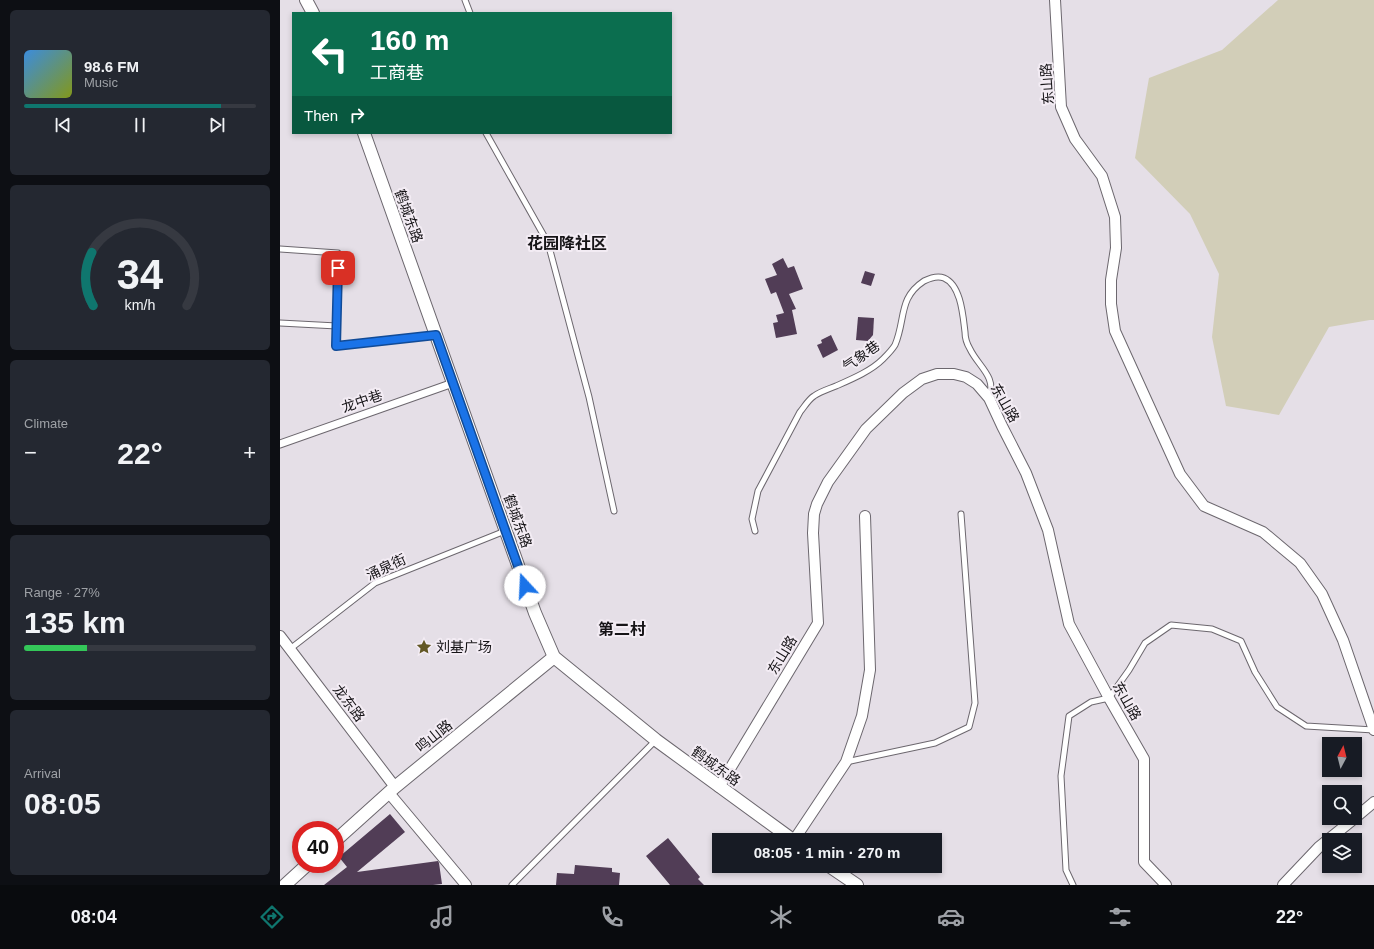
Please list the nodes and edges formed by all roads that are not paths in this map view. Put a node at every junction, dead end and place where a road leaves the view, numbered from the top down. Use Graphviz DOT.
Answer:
graph roads {
  1 [pos="306,0"];
  2 [pos="465,0"];
  3 [pos="1055,0"];
  4 [pos="312,12"];
  5 [pos="470,12"];
  6 [pos="364,134"];
  7 [pos="487,134"];
  8 [pos="280,249"];
  9 [pos="280,324"];
  10 [pos="337,326"];
  11 [pos="436,335"];
  12 [pos="453,383"];
  13 [pos="989,398"];
  14 [pos="280,444"];
  15 [pos="614,511"];
  16 [pos="961,514"];
  17 [pos="865,516"];
  18 [pos="505,531"];
  19 [pos="755,531"];
  20 [pos="280,636"];
  21 [pos="290,649"];
  22 [pos="554,657"];
  23 [pos="1109,698"];
  24 [pos="1374,730"];
  25 [pos="656,740"];
  26 [pos="846,762"];
  27 [pos="719,787"];
  28 [pos="392,790"];
  29 [pos="1374,802"];
  30 [pos="1362,812"];
  31 [pos="1346,825"];
  32 [pos="344,832"];
  33 [pos="784,833"];
  34 [pos="799,833"];
  35 [pos="298,873"];
  36 [pos="838,873"];
  37 [pos="852,884"];
  38 [pos="285,885"];
  39 [pos="466,885"];
  40 [pos="512,885"];
  41 [pos="1073,885"];
  42 [pos="1166,885"];
  43 [pos="1282,885"];
  1 -- 4 [label="street"];
  2 -- 5 [label="lane"];
  3 -- 24 [label="street, 东山路"];
  6 -- 11 [label="street, 鹤城东路"];
  7 -- 15 [label="lane"];
  8 -- 10 [label="lane"];
  9 -- 10 [label="lane"];
  10 -- 11 [label="lane"];
  11 -- 12 [label="street, 鹤城东路"];
  12 -- 14 [label="street, 龙中巷"];
  12 -- 18 [label="street, 鹤城东路"];
  13 -- 19 [label="lane, 气象巷"];
  13 -- 23 [label="street, 东山路"];
  13 -- 27 [label="street, 东山路"];
  16 -- 26 [label="lane"];
  17 -- 26 [label="street"];
  18 -- 21 [label="lane, 涌泉街"];
  18 -- 22 [label="street, 鹤城东路"];
  20 -- 21 [label="street, 龙东路"];
  21 -- 28 [label="street, 龙东路"];
  22 -- 25 [label="street, 鹤城东路"];
  22 -- 28 [label="street, 鸣山路"];
  23 -- 24 [label="lane"];
  23 -- 41 [label="lane"];
  23 -- 42 [label="street, 东山路"];
  25 -- 27 [label="street, 鹤城东路"];
  25 -- 40 [label="lane"];
  26 -- 34 [label="street"];
  27 -- 33 [label="street, 鹤城东路"];
  28 -- 32 [label="street, 鸣山路"];
  28 -- 39 [label="street, 龙东路"];
  29 -- 30 [label="street"];
  31 -- 43 [label="street"];
  35 -- 38 [label="street"];
  36 -- 37 [label="street"];
}
